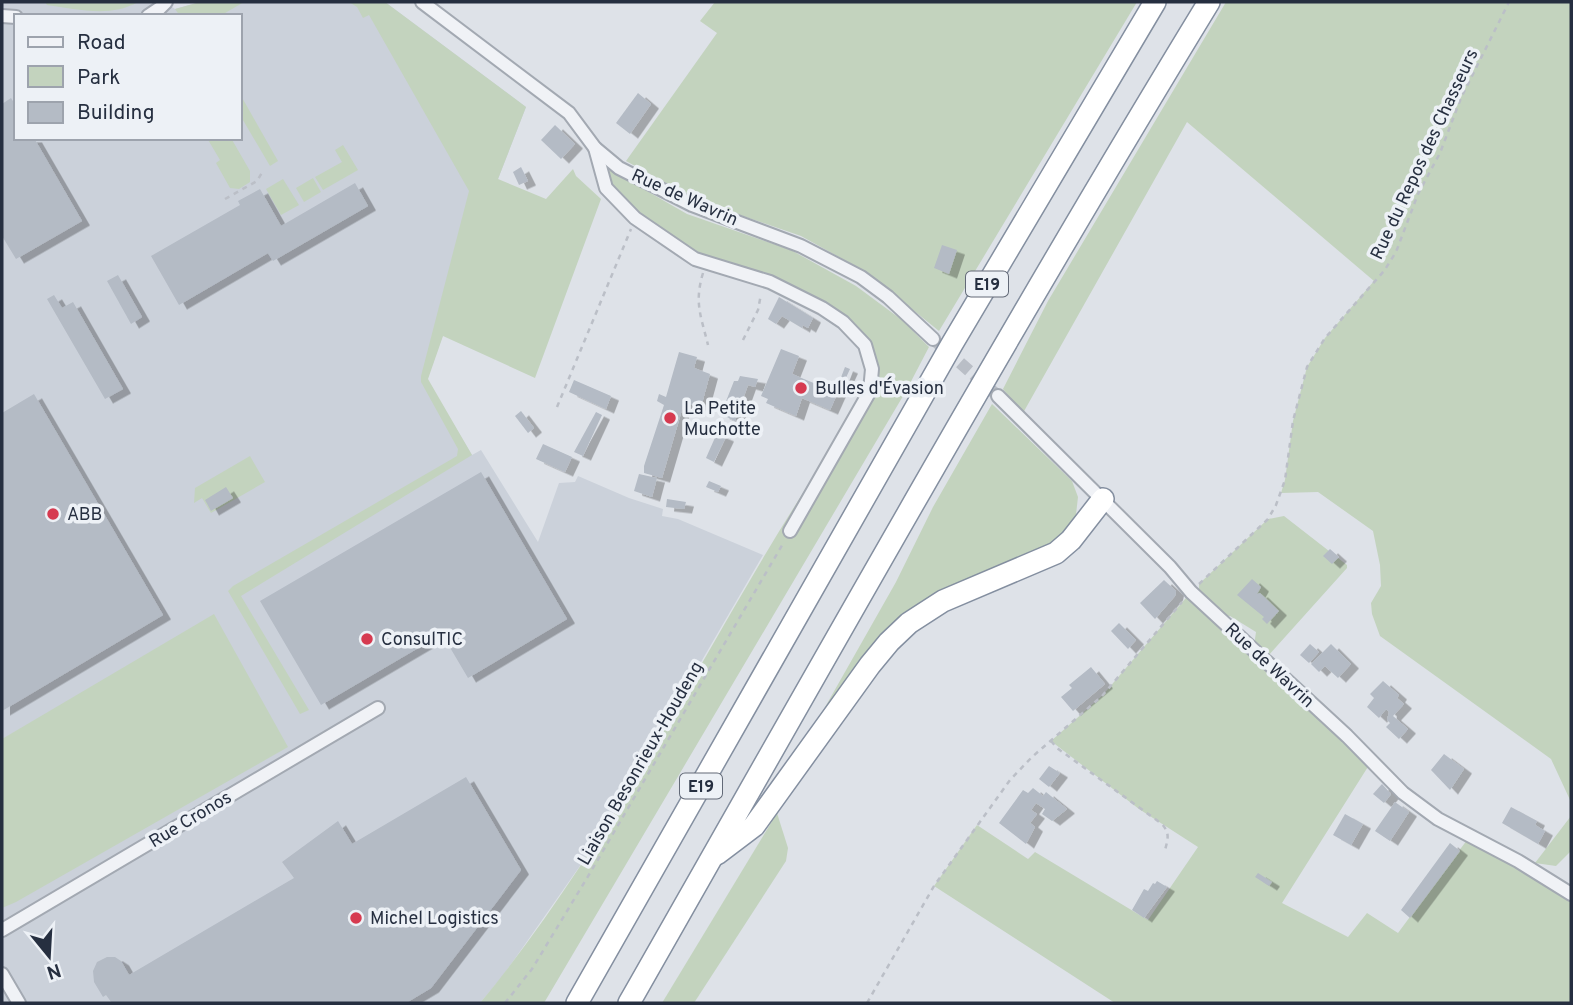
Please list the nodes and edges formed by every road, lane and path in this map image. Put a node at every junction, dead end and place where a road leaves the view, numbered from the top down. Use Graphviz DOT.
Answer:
graph roads {
  1 [pos="166,2"];
  2 [pos="422,2"];
  3 [pos="1155,2"];
  4 [pos="1209,2"];
  5 [pos="1509,2"];
  6 [pos="151,14"];
  7 [pos="595,148"];
  8 [pos="263,171"];
  9 [pos="225,200"];
  10 [pos="635,218"];
  11 [pos="707,263"];
  12 [pos="752,277"];
  13 [pos="933,339"];
  14 [pos="743,340"];
  15 [pos="708,345"];
  16 [pos="998,396"];
  17 [pos="557,407"];
  18 [pos="1103,499"];
  19 [pos="790,531"];
  20 [pos="1191,592"];
  21 [pos="377,708"];
  22 [pos="1051,741"];
  23 [pos="1164,850"];
  24 [pos="710,860"];
  25 [pos="1571,894"];
  26 [pos="2,930"];
  27 [pos="2,974"];
  28 [pos="19,1003"];
  29 [pos="505,1003"];
  30 [pos="577,1003"];
  31 [pos="629,1003"];
  32 [pos="867,1003"];
  1 -- 6 [label="street"];
  2 -- 7 [label="street, Rue de Wavrin"];
  3 -- 30 [label="highway, E19"];
  4 -- 24 [label="highway, E19"];
  5 -- 20 [label="path, Rue du Repos des Chasseurs"];
  7 -- 10 [label="street"];
  7 -- 13 [label="street, Rue de Wavrin"];
  8 -- 9 [label="path"];
  10 -- 11 [label="street"];
  10 -- 17 [label="path"];
  11 -- 12 [label="street"];
  11 -- 15 [label="path"];
  12 -- 14 [label="path"];
  12 -- 19 [label="street"];
  16 -- 18 [label="street, Rue de Wavrin"];
  18 -- 20 [label="street, Rue de Wavrin"];
  18 -- 24 [label="highway"];
  19 -- 29 [label="path, Liaison Besonrieux-Houdeng"];
  20 -- 22 [label="path, Rue du Repos des Chasseurs"];
  20 -- 25 [label="street, Rue de Wavrin"];
  21 -- 26 [label="street, Rue Cronos"];
  22 -- 23 [label="path"];
  22 -- 32 [label="path, Rue du Repos des Chasseurs"];
  24 -- 31 [label="highway, E19"];
  27 -- 28 [label="street"];
}
